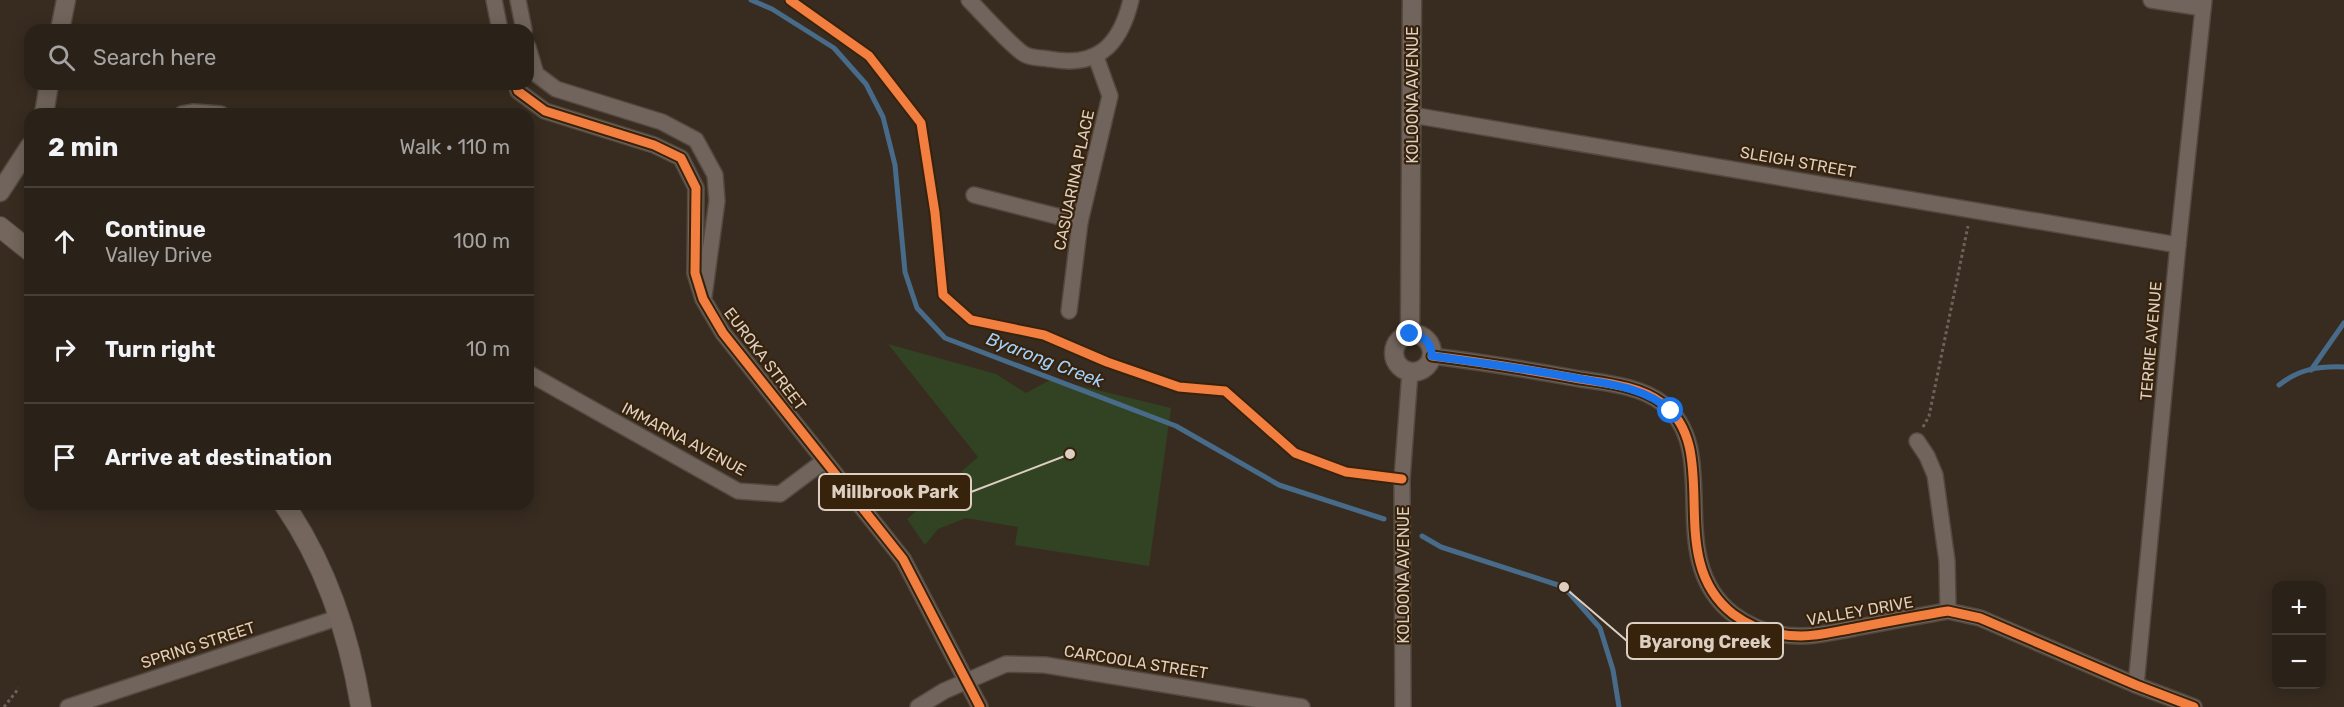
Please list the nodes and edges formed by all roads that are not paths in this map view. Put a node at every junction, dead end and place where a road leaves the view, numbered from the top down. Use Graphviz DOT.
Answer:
graph roads {
  1 [pos="66,0"];
  2 [pos="494,0"];
  3 [pos="518,0"];
  4 [pos="969,0"];
  5 [pos="1131,0"];
  6 [pos="1412,0"];
  7 [pos="2151,0"];
  8 [pos="2204,4"];
  9 [pos="61,24"];
  10 [pos="499,24"];
  11 [pos="523,24"];
  12 [pos="1096,57"];
  13 [pos="534,67"];
  14 [pos="48,90"];
  15 [pos="518,90"];
  16 [pos="45,108"];
  17 [pos="1412,115"];
  18 [pos="24,155"];
  19 [pos="0,192"];
  20 [pos="974,195"];
  21 [pos="1080,222"];
  22 [pos="0,227"];
  23 [pos="2178,245"];
  24 [pos="24,246"];
  25 [pos="703,299"];
  26 [pos="1069,312"];
  27 [pos="1410,334"];
  28 [pos="1432,356"];
  29 [pos="1410,372"];
  30 [pos="534,376"];
  31 [pos="1917,441"];
  32 [pos="824,461"];
  33 [pos="288,510"];
  34 [pos="1948,611"];
  35 [pos="340,617"];
  36 [pos="966,680"];
  37 [pos="2136,685"];
  38 [pos="68,707"];
  39 [pos="361,707"];
  40 [pos="918,707"];
  41 [pos="980,707"];
  42 [pos="1302,707"];
  43 [pos="1403,707"];
  44 [pos="2194,707"];
  1 -- 9 [label="street"];
  2 -- 10 [label="street"];
  3 -- 11 [label="street"];
  4 -- 12 [label="street"];
  5 -- 12 [label="street"];
  6 -- 17 [label="street, KOLOONA AVENUE"];
  7 -- 8 [label="street"];
  8 -- 23 [label="street, TERRIE AVENUE"];
  12 -- 21 [label="street, CASUARINA PLACE"];
  13 -- 25 [label="street, EUROKA STREET"];
  14 -- 16 [label="street"];
  15 -- 25 [label="street, EUROKA STREET"];
  17 -- 23 [label="street, SLEIGH STREET"];
  17 -- 27 [label="street, KOLOONA AVENUE"];
  18 -- 19 [label="street"];
  20 -- 21 [label="street"];
  21 -- 26 [label="street, CASUARINA PLACE"];
  22 -- 24 [label="main road"];
  23 -- 37 [label="street, TERRIE AVENUE"];
  25 -- 32 [label="street, EUROKA STREET"];
  27 -- 28 [label="street"];
  27 -- 29 [label="street"];
  28 -- 29 [label="street"];
  28 -- 34 [label="street, VALLEY DRIVE"];
  29 -- 43 [label="street, KOLOONA AVENUE"];
  30 -- 32 [label="street, IMMARNA AVENUE"];
  31 -- 34 [label="street"];
  32 -- 36 [label="street, EUROKA STREET"];
  33 -- 35 [label="main road"];
  34 -- 37 [label="street, VALLEY DRIVE"];
  35 -- 38 [label="street, SPRING STREET"];
  35 -- 39 [label="main road"];
  36 -- 40 [label="street, CARCOOLA STREET"];
  36 -- 41 [label="street, EUROKA STREET"];
  36 -- 42 [label="street, CARCOOLA STREET"];
  37 -- 44 [label="street, VALLEY DRIVE"];
}
